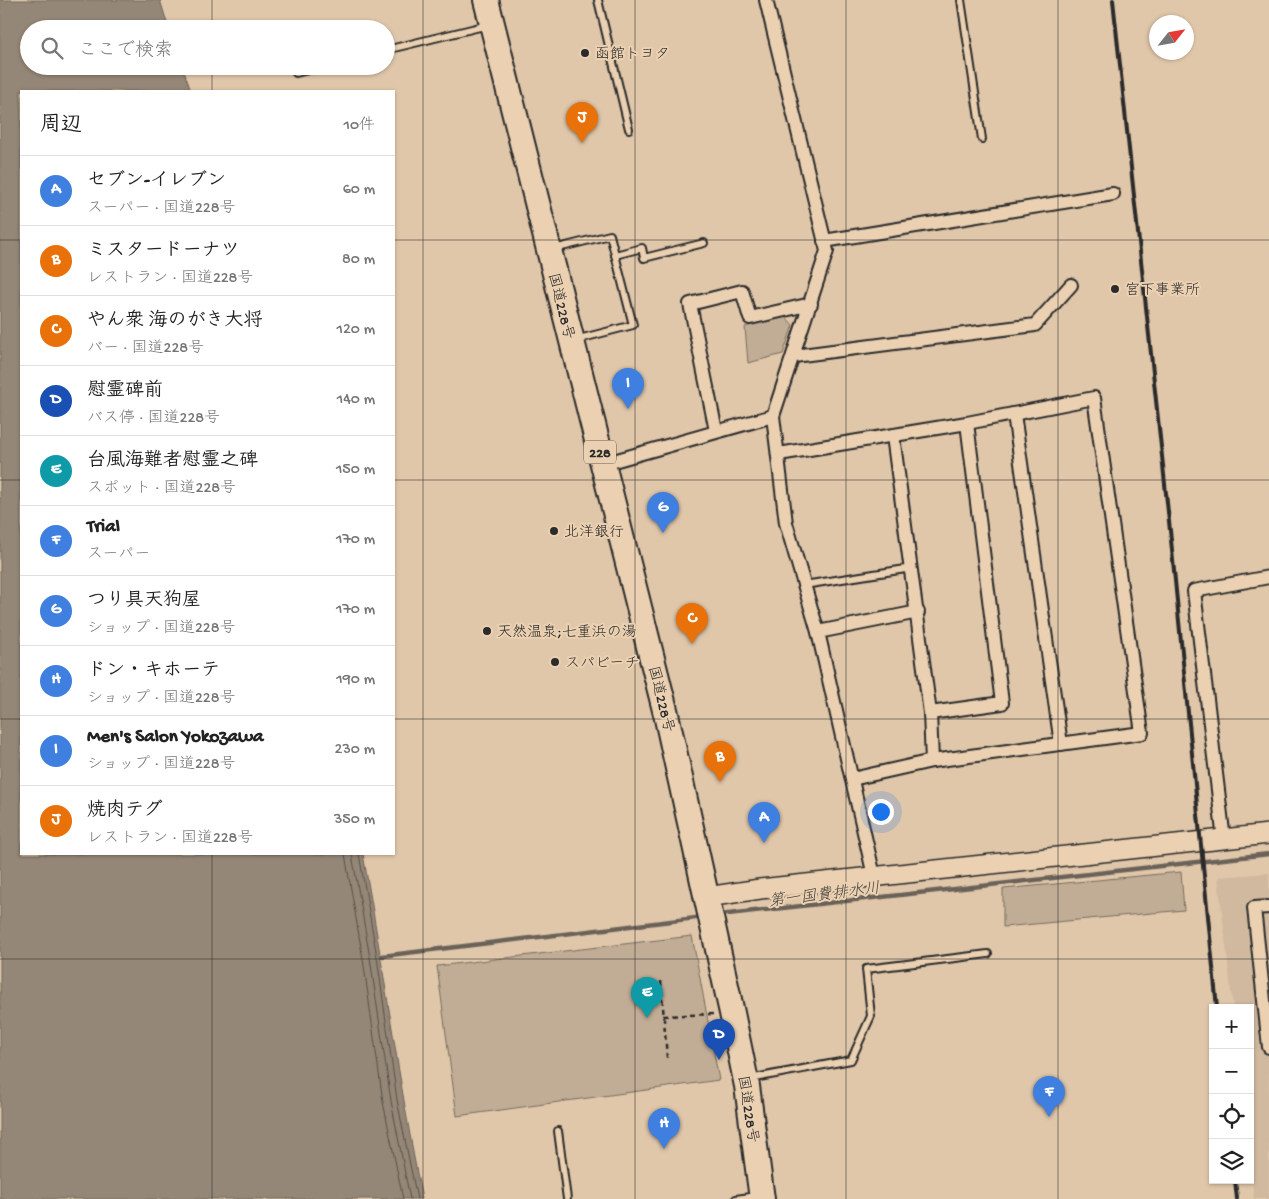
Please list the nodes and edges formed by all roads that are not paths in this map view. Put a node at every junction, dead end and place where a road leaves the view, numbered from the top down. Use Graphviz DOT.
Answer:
graph roads {
  1 [pos="486,0"];
  2 [pos="598,0"];
  3 [pos="766,0"];
  4 [pos="961,0"];
  5 [pos="492,24"];
  6 [pos="395,48"];
  7 [pos="629,129"];
  8 [pos="982,139"];
  9 [pos="1113,194"];
  10 [pos="824,241"];
  11 [pos="704,243"];
  12 [pos="548,251"];
  13 [pos="615,255"];
  14 [pos="1071,285"];
  15 [pos="811,304"];
  16 [pos="571,341"];
  17 [pos="794,356"];
  18 [pos="1014,414"];
  19 [pos="772,416"];
  20 [pos="967,423"];
  21 [pos="716,431"];
  22 [pos="893,436"];
  23 [pos="778,454"];
  24 [pos="603,464"];
  25 [pos="912,568"];
  26 [pos="1269,577"];
  27 [pos="804,585"];
  28 [pos="918,612"];
  29 [pos="818,632"];
  30 [pos="930,713"];
  31 [pos="1061,744"];
  32 [pos="932,761"];
  33 [pos="852,779"];
  34 [pos="1269,834"];
  35 [pos="1224,840"];
  36 [pos="874,876"];
  37 [pos="707,901"];
  38 [pos="1269,907"];
  39 [pos="988,954"];
  40 [pos="1269,1047"];
  41 [pos="745,1080"];
  42 [pos="558,1131"];
  43 [pos="762,1197"];
  44 [pos="567,1199"];
  45 [pos="736,1199"];
  1 -- 5 [label="highway, 国道228号 / 228"];
  2 -- 7 [label="lane"];
  3 -- 10 [label="street"];
  4 -- 8 [label="lane"];
  5 -- 6 [label="lane"];
  5 -- 12 [label="highway, 国道228号 / 228"];
  9 -- 10 [label="street"];
  10 -- 15 [label="street"];
  11 -- 13 [label="lane"];
  12 -- 13 [label="lane"];
  12 -- 16 [label="highway, 国道228号 / 228"];
  13 -- 16 [label="lane"];
  14 -- 17 [label="street"];
  15 -- 17 [label="street"];
  15 -- 21 [label="street"];
  16 -- 24 [label="highway, 国道228号 / 228"];
  17 -- 19 [label="street"];
  18 -- 20 [label="street"];
  18 -- 31 [label="street"];
  18 -- 31 [label="street"];
  19 -- 21 [label="street"];
  19 -- 23 [label="street"];
  20 -- 22 [label="street"];
  20 -- 30 [label="street"];
  21 -- 24 [label="street"];
  22 -- 23 [label="street"];
  22 -- 25 [label="street"];
  23 -- 27 [label="street"];
  24 -- 37 [label="highway, 国道228号 / 228"];
  25 -- 27 [label="lane"];
  25 -- 28 [label="street"];
  26 -- 35 [label="street"];
  27 -- 29 [label="street"];
  28 -- 29 [label="street"];
  28 -- 30 [label="street"];
  29 -- 33 [label="street"];
  30 -- 32 [label="street"];
  31 -- 32 [label="street"];
  32 -- 33 [label="street"];
  33 -- 36 [label="street"];
  34 -- 35 [label="street"];
  35 -- 36 [label="street"];
  36 -- 37 [label="street"];
  37 -- 41 [label="highway, 国道228号 / 228"];
  38 -- 40 [label="street"];
  39 -- 41 [label="lane"];
  41 -- 43 [label="highway, 国道228号 / 228"];
  42 -- 44 [label="lane"];
  43 -- 45 [label="lane"];
}
